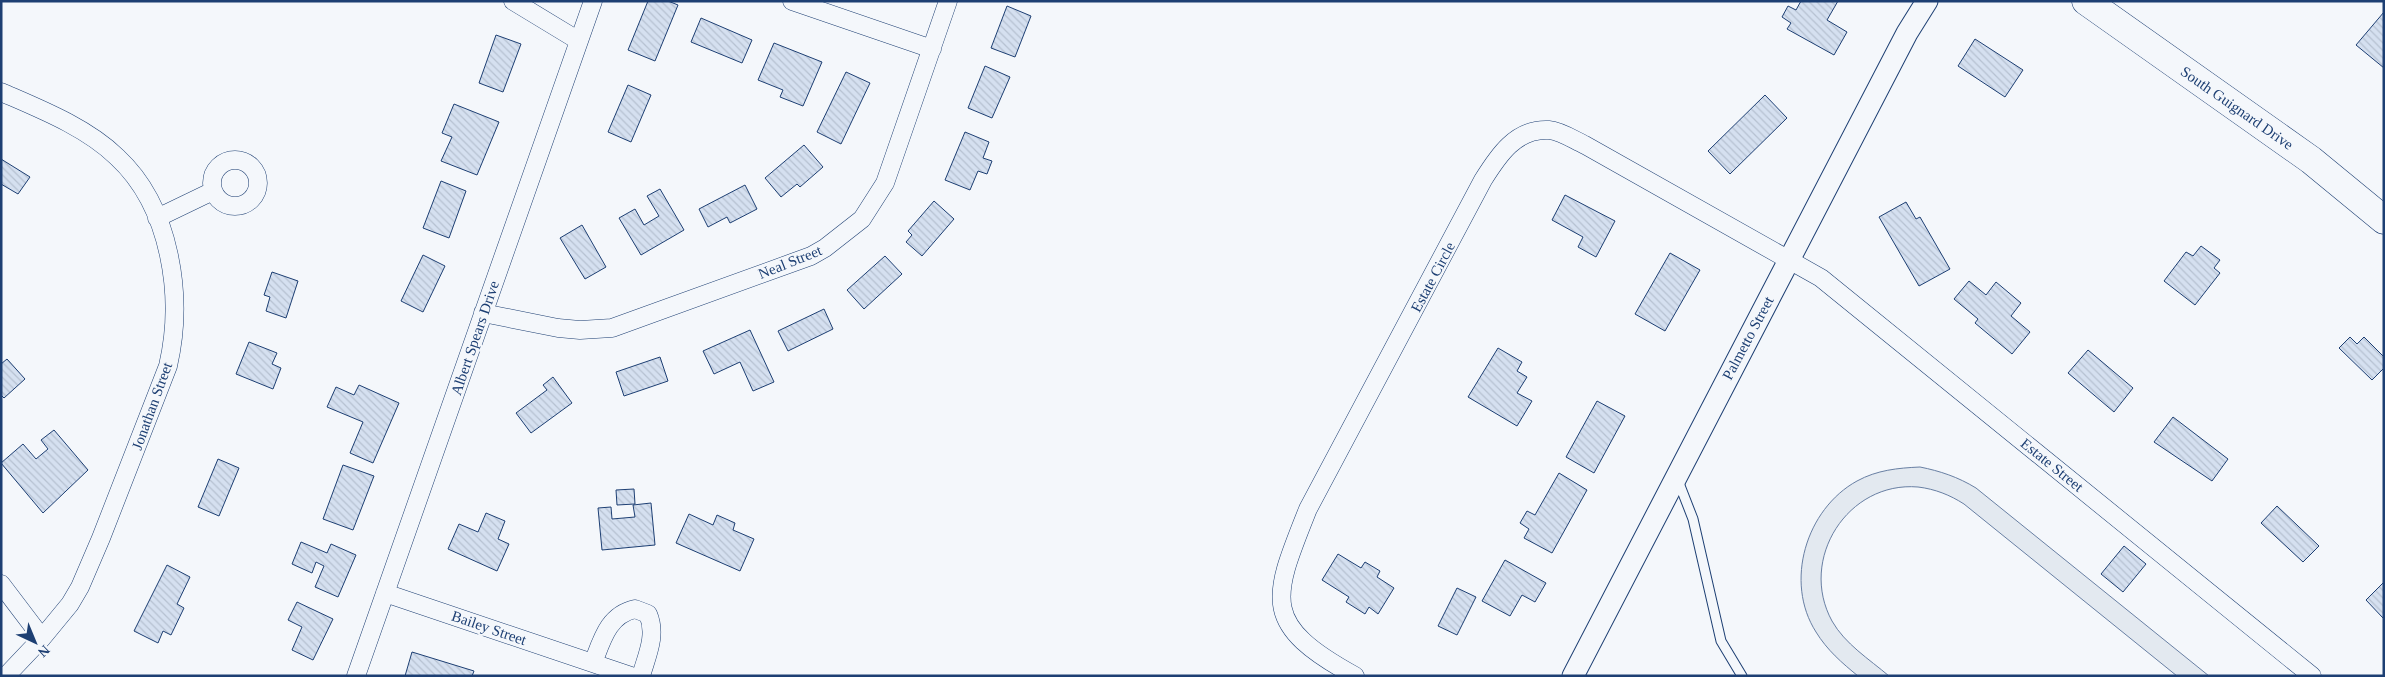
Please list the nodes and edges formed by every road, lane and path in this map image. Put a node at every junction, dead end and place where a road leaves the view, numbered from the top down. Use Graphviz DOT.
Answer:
graph roads {
  1 [pos="513,1"];
  2 [pos="593,1"];
  3 [pos="792,1"];
  4 [pos="948,1"];
  5 [pos="1927,1"];
  6 [pos="2086,1"];
  7 [pos="579,41"];
  8 [pos="932,49"];
  9 [pos="1,92"];
  10 [pos="213,191"];
  11 [pos="157,218"];
  12 [pos="2384,220"];
  13 [pos="1789,260"];
  14 [pos="483,314"];
  15 [pos="1676,476"];
  16 [pos="1,584"];
  17 [pos="385,593"];
  18 [pos="42,638"];
  19 [pos="593,663"];
  20 [pos="6,676"];
  21 [pos="356,676"];
  22 [pos="631,676"];
  23 [pos="641,676"];
  24 [pos="1355,676"];
  25 [pos="1572,676"];
  26 [pos="1742,676"];
  27 [pos="2312,676"];
  1 -- 7 [label="street"];
  2 -- 7 [label="street, Albert Spears Drive"];
  3 -- 8 [label="street"];
  4 -- 8 [label="street, Neal Street"];
  5 -- 13 [label="street, Palmetto Street"];
  6 -- 12 [label="highway, South Guignard Drive"];
  7 -- 14 [label="street, Albert Spears Drive"];
  8 -- 14 [label="street, Neal Street"];
  9 -- 11 [label="street, Jonathan Street"];
  10 -- 11 [label="street"];
  11 -- 18 [label="street, Jonathan Street"];
  13 -- 15 [label="street, Palmetto Street"];
  13 -- 24 [label="street, Estate Circle"];
  13 -- 27 [label="street, Estate Street"];
  14 -- 17 [label="street, Albert Spears Drive"];
  15 -- 25 [label="street, Palmetto Street"];
  15 -- 26 [label="lane"];
  16 -- 18 [label="street"];
  17 -- 19 [label="street, Bailey Street"];
  17 -- 21 [label="street, Albert Spears Drive"];
  18 -- 20 [label="street, Jonathan Street"];
  19 -- 22 [label="street, Bailey Street"];
  19 -- 23 [label="street"];
}
